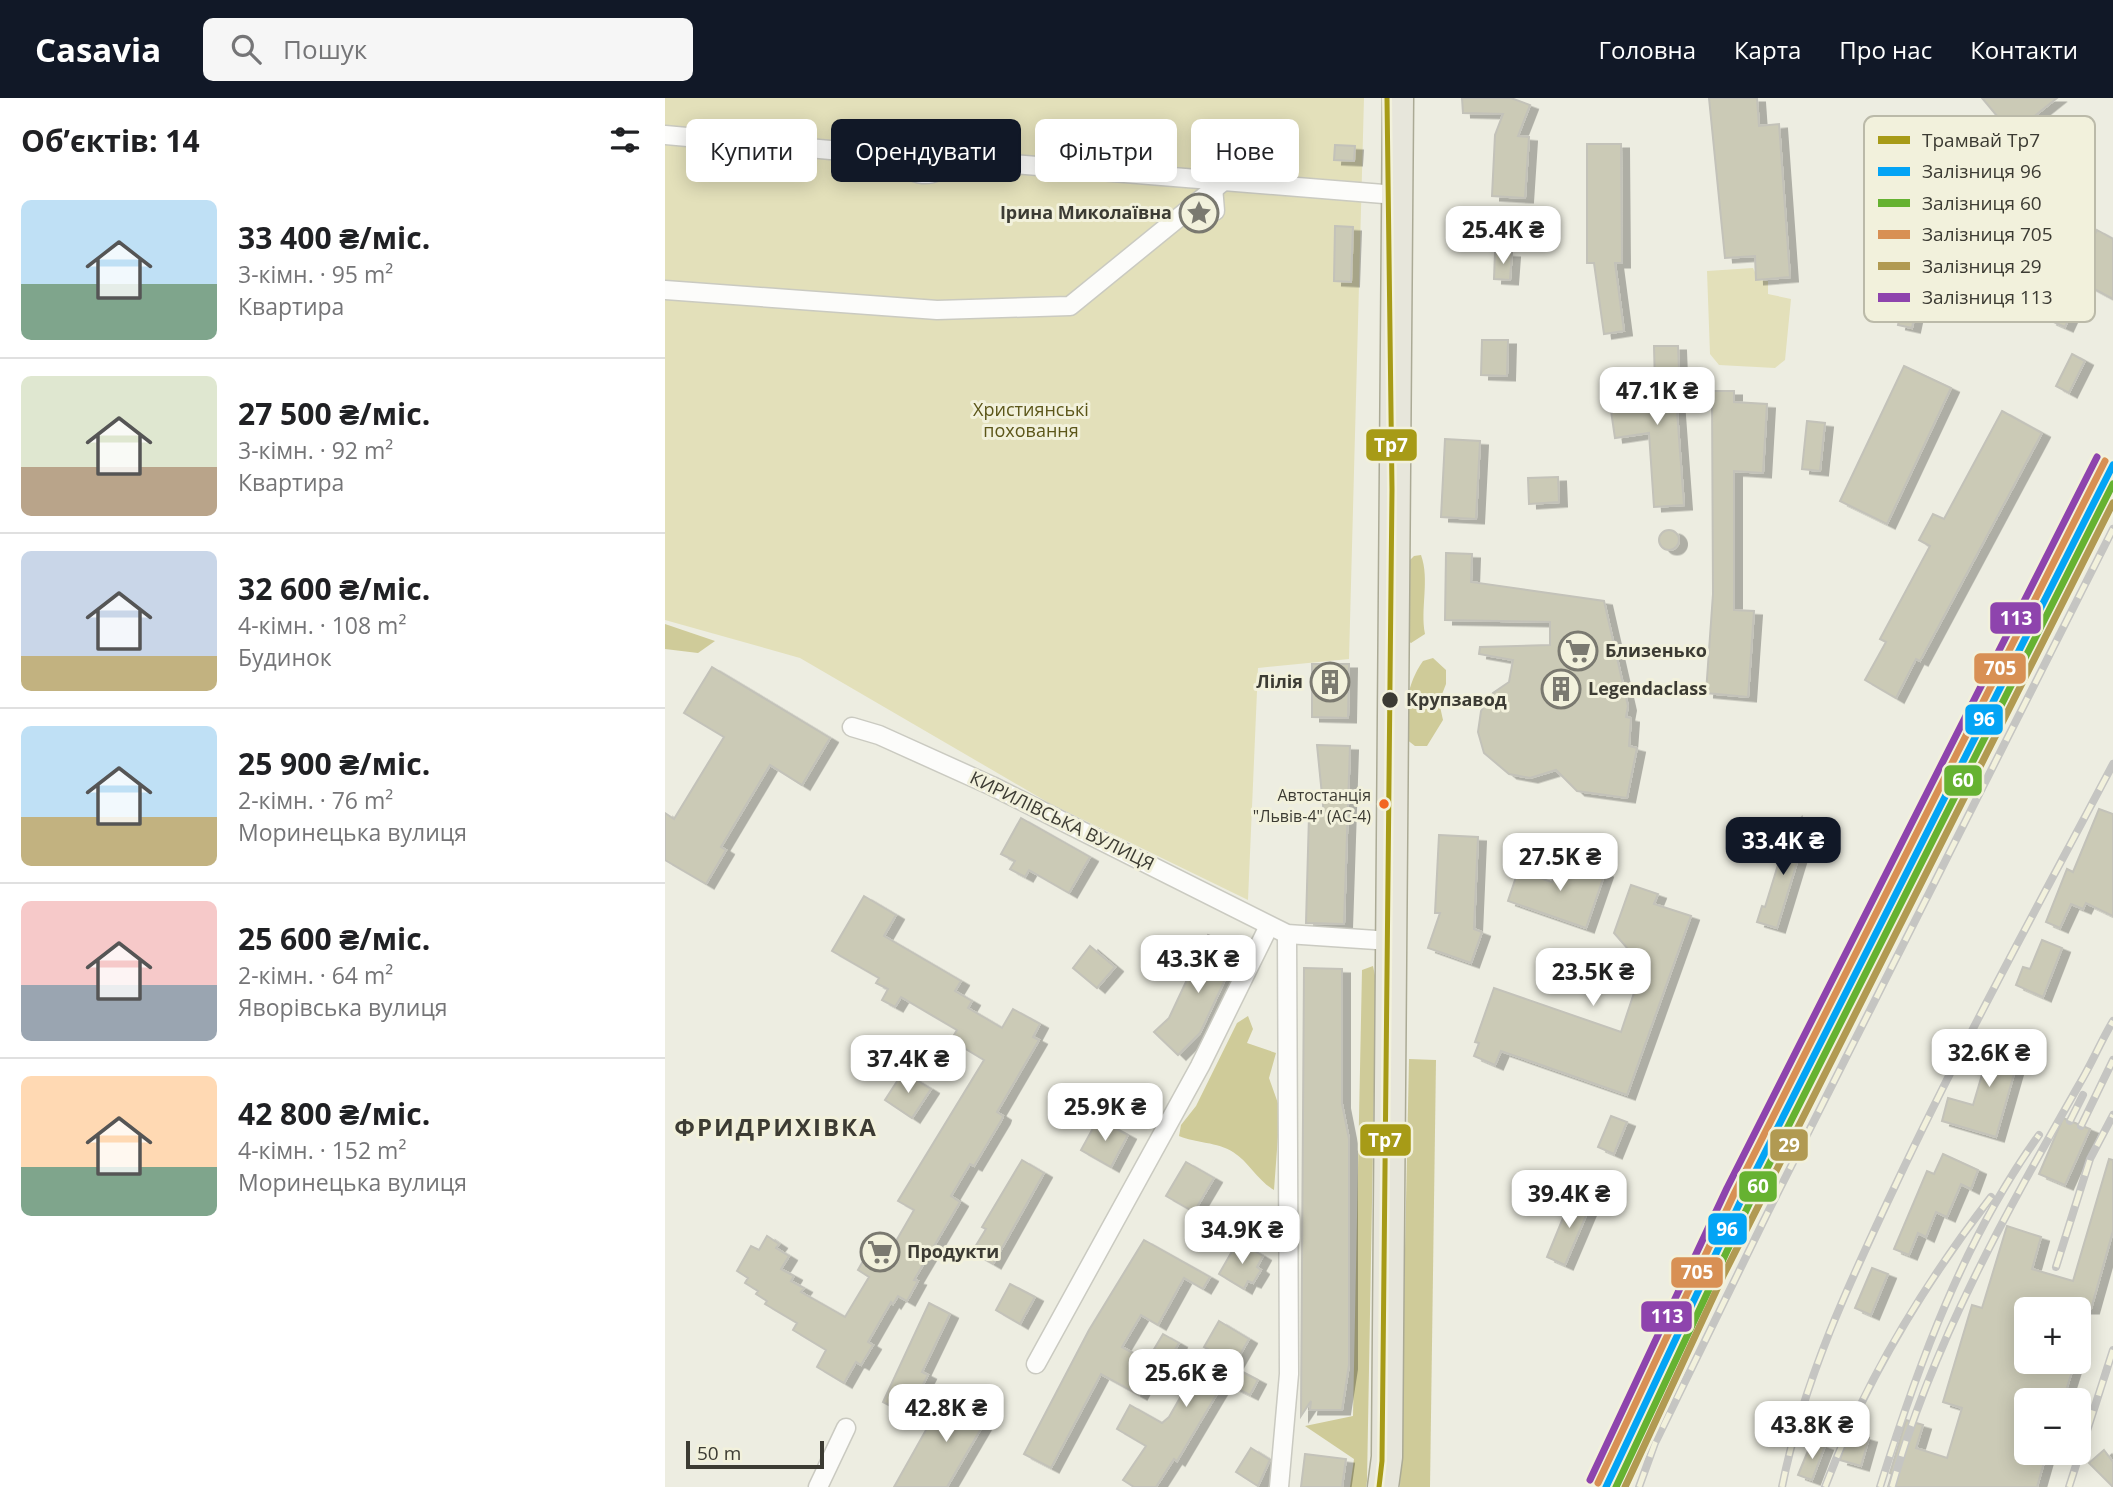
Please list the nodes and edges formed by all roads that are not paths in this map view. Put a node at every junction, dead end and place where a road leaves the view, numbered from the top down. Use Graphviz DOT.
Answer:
graph roads {
  1 [pos="1398,98"];
  2 [pos="665,135"];
  3 [pos="831,150"];
  4 [pos="1021,165"];
  5 [pos="1218,183"];
  6 [pos="1396,195"];
  7 [pos="1242,197"];
  8 [pos="1215,211"];
  9 [pos="665,290"];
  10 [pos="852,727"];
  11 [pos="1269,926"];
  12 [pos="1287,934"];
  13 [pos="1391,942"];
  14 [pos="1036,1364"];
  15 [pos="846,1428"];
  16 [pos="818,1487"];
  17 [pos="1279,1487"];
  18 [pos="1383,1487"];
  1 -- 6 [label="main road"];
  2 -- 3 [label="street"];
  4 -- 5 [label="street"];
  5 -- 6 [label="street"];
  5 -- 7 [label="street"];
  5 -- 8 [label="street"];
  5 -- 9 [label="street"];
  6 -- 13 [label="main road"];
  10 -- 11 [label="street, КИРИЛІВСЬКА ВУЛИЦЯ"];
  11 -- 12 [label="street, КИРИЛІВСЬКА ВУЛИЦЯ"];
  11 -- 14 [label="street"];
  12 -- 13 [label="street, КИРИЛІВСЬКА ВУЛИЦЯ"];
  12 -- 17 [label="street"];
  13 -- 18 [label="main road"];
  15 -- 16 [label="street"];
}
